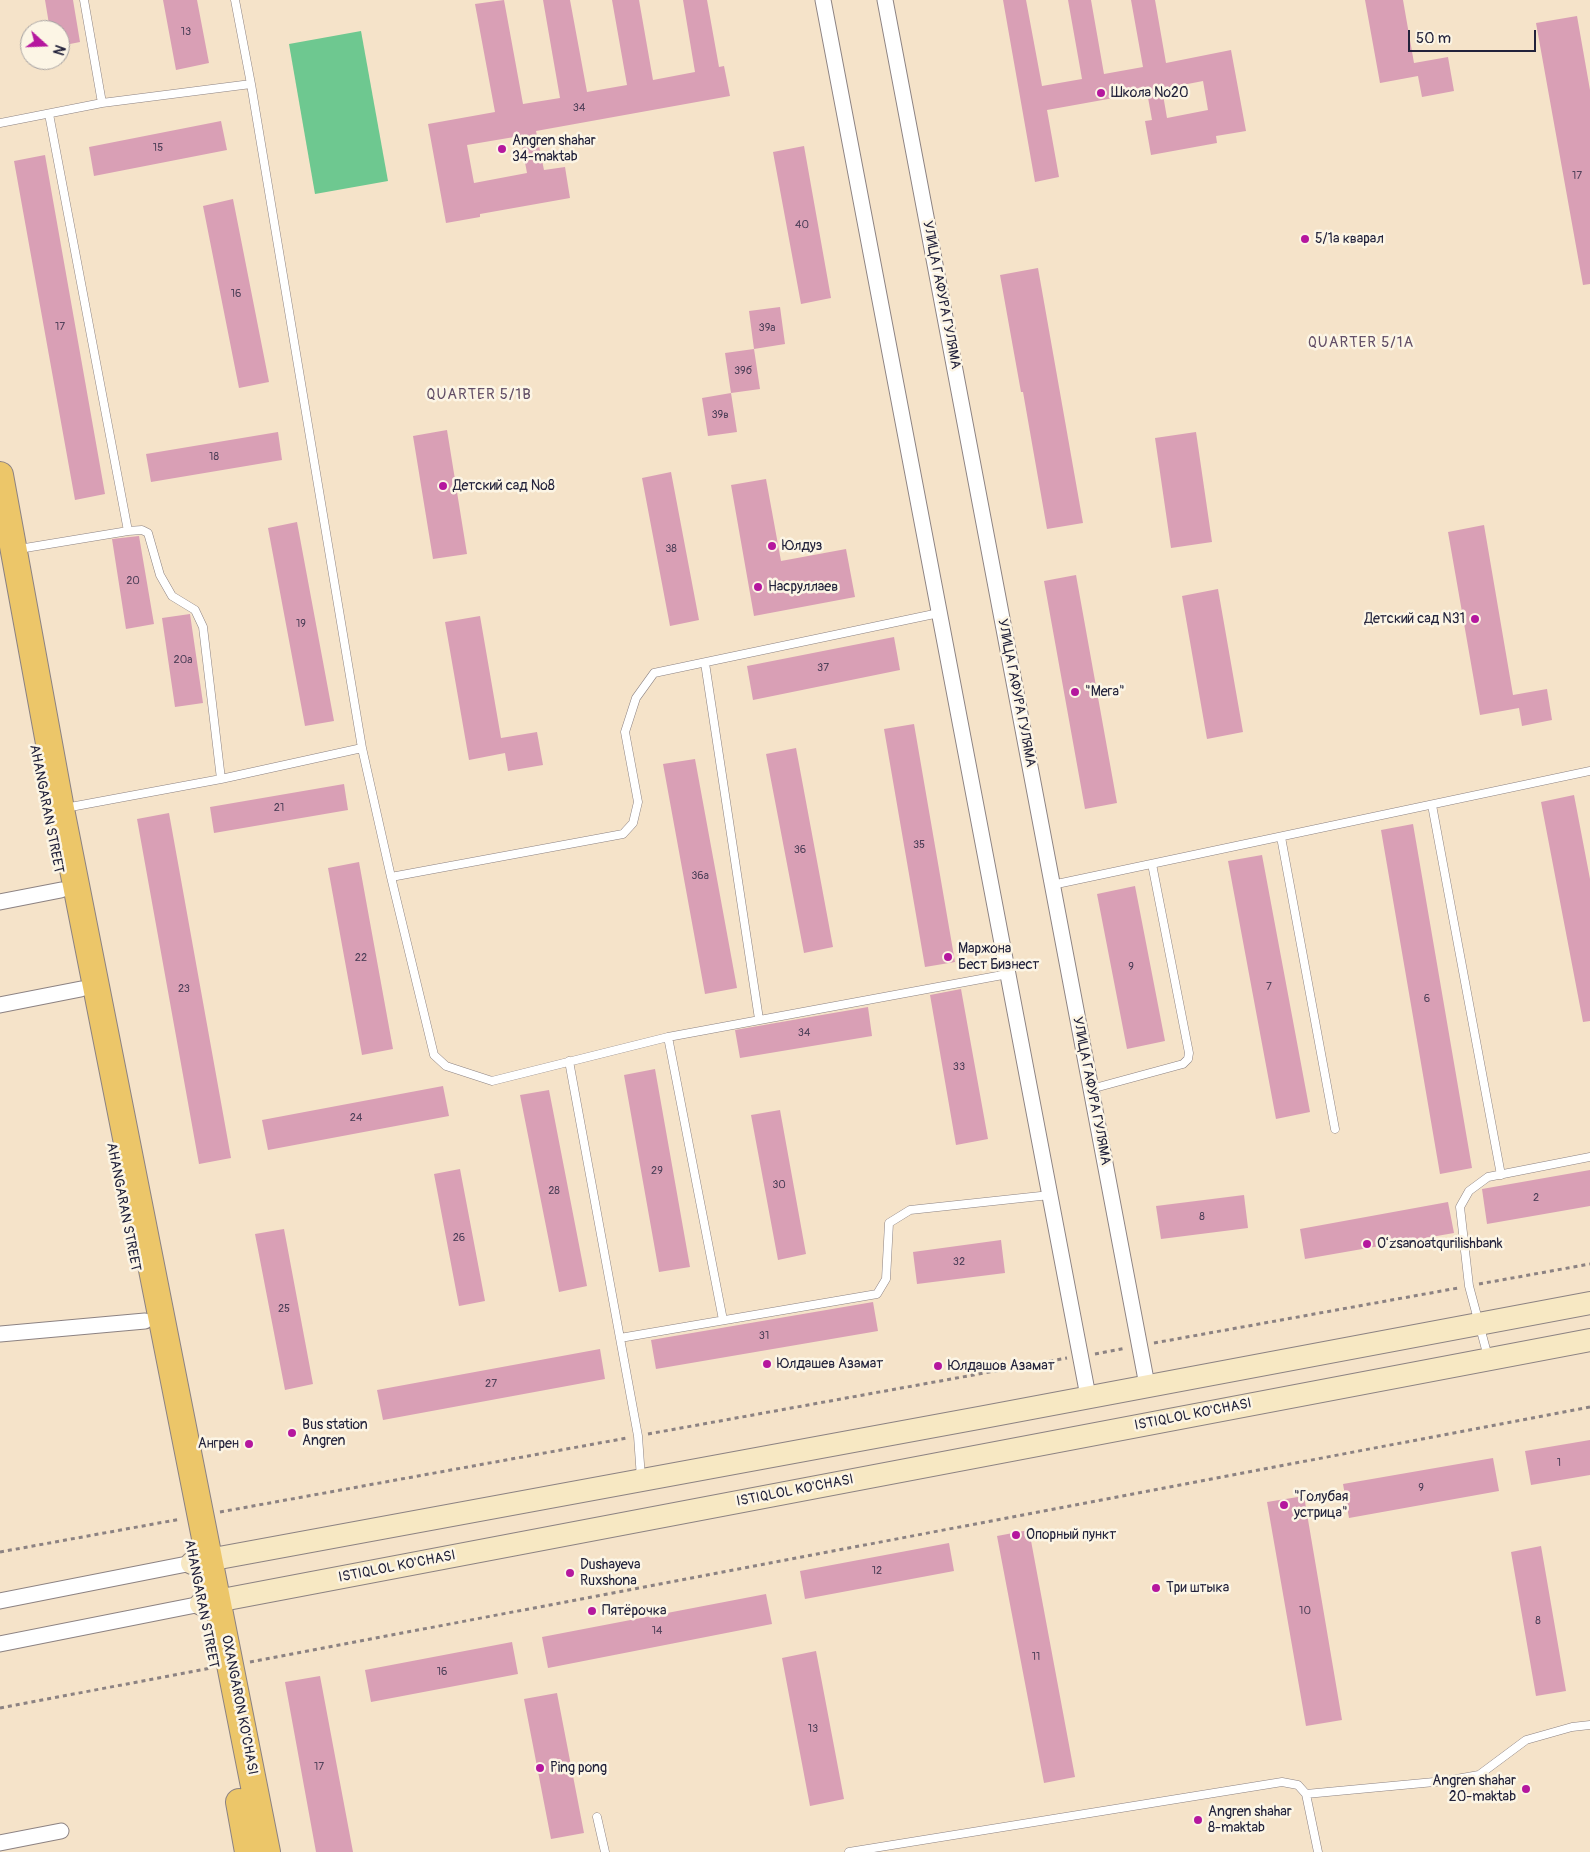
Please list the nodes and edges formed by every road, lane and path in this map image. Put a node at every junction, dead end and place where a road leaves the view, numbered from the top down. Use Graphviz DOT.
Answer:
graph roads {
  1 [pos="84,0"];
  2 [pos="235,0"];
  3 [pos="823,0"];
  4 [pos="885,0"];
  5 [pos="251,84"];
  6 [pos="102,103"];
  7 [pos="49,114"];
  8 [pos="0,123"];
  9 [pos="0,475"];
  10 [pos="4,513"];
  11 [pos="128,531"];
  12 [pos="7,556"];
  13 [pos="939,613"];
  14 [pos="705,663"];
  15 [pos="362,748"];
  16 [pos="1590,771"];
  17 [pos="221,779"];
  18 [pos="1432,804"];
  19 [pos="53,810"];
  20 [pos="1281,837"];
  21 [pos="1152,864"];
  22 [pos="391,878"];
  23 [pos="1052,885"];
  24 [pos="61,890"];
  25 [pos="0,902"];
  26 [pos="1008,974"];
  27 [pos="81,989"];
  28 [pos="0,1005"];
  29 [pos="758,1019"];
  30 [pos="668,1037"];
  31 [pos="569,1062"];
  32 [pos="1091,1089"];
  33 [pos="1334,1130"];
  34 [pos="1590,1157"];
  35 [pos="1501,1175"];
  36 [pos="1050,1195"];
  37 [pos="1590,1264"];
  38 [pos="1469,1286"];
  39 [pos="1590,1303"];
  40 [pos="723,1320"];
  41 [pos="146,1322"];
  42 [pos="1480,1324"];
  43 [pos="0,1334"];
  44 [pos="620,1338"];
  45 [pos="1590,1340"];
  46 [pos="1139,1346"];
  47 [pos="1081,1356"];
  48 [pos="1488,1359"];
  49 [pos="1146,1386"];
  50 [pos="1088,1396"];
  51 [pos="1590,1407"];
  52 [pos="984,1417"];
  53 [pos="638,1436"];
  54 [pos="990,1454"];
  55 [pos="641,1480"];
  56 [pos="192,1517"];
  57 [pos="0,1552"];
  58 [pos="201,1561"];
  59 [pos="0,1602"];
  60 [pos="210,1603"];
  61 [pos="0,1644"];
  62 [pos="222,1667"];
  63 [pos="0,1708"];
  64 [pos="1590,1725"];
  65 [pos="1306,1794"];
  66 [pos="597,1817"];
  67 [pos="61,1831"];
  68 [pos="0,1843"];
  69 [pos="248,1852"];
  70 [pos="267,1852"];
  71 [pos="605,1852"];
  72 [pos="849,1852"];
  73 [pos="1318,1852"];
  1 -- 6 [label="lane"];
  2 -- 5 [label="lane"];
  3 -- 13 [label="street"];
  4 -- 23 [label="street, УЛИЦА ГАФУРА ГУЛЯМА"];
  5 -- 6 [label="lane"];
  5 -- 15 [label="lane"];
  6 -- 7 [label="lane"];
  7 -- 8 [label="lane"];
  7 -- 11 [label="lane"];
  9 -- 10 [label="highway, AHANGARAN STREET"];
  10 -- 12 [label="highway, AHANGARAN STREET"];
  11 -- 12 [label="lane"];
  11 -- 17 [label="lane"];
  12 -- 19 [label="highway, AHANGARAN STREET"];
  13 -- 14 [label="lane"];
  13 -- 26 [label="street"];
  14 -- 22 [label="lane"];
  14 -- 29 [label="lane"];
  15 -- 17 [label="lane"];
  15 -- 22 [label="lane"];
  16 -- 18 [label="lane"];
  17 -- 19 [label="lane"];
  18 -- 20 [label="lane"];
  18 -- 35 [label="lane"];
  19 -- 24 [label="highway, AHANGARAN STREET"];
  19 -- 56 [label="highway, AHANGARAN STREET"];
  20 -- 21 [label="lane"];
  20 -- 33 [label="lane"];
  21 -- 23 [label="lane"];
  21 -- 32 [label="lane"];
  22 -- 31 [label="lane"];
  23 -- 32 [label="street, УЛИЦА ГАФУРА ГУЛЯМА"];
  24 -- 25 [label="street"];
  24 -- 27 [label="highway, AHANGARAN STREET"];
  26 -- 29 [label="lane"];
  26 -- 36 [label="street"];
  27 -- 28 [label="street"];
  27 -- 41 [label="highway, AHANGARAN STREET"];
  29 -- 30 [label="lane"];
  30 -- 31 [label="lane"];
  30 -- 40 [label="lane"];
  31 -- 44 [label="lane"];
  32 -- 46 [label="street, УЛИЦА ГАФУРА ГУЛЯМА"];
  34 -- 35 [label="lane"];
  35 -- 38 [label="lane"];
  36 -- 40 [label="lane"];
  36 -- 47 [label="street"];
  37 -- 38 [label="path"];
  38 -- 42 [label="lane"];
  38 -- 46 [label="path"];
  39 -- 42 [label="main road"];
  40 -- 44 [label="lane"];
  41 -- 43 [label="street"];
  41 -- 56 [label="highway, AHANGARAN STREET"];
  42 -- 48 [label="lane"];
  42 -- 49 [label="main road"];
  44 -- 53 [label="lane"];
  45 -- 48 [label="main road, ISTIQLOL KO'CHASI"];
  46 -- 47 [label="path"];
  46 -- 49 [label="street, УЛИЦА ГАФУРА ГУЛЯМА"];
  47 -- 50 [label="street"];
  47 -- 53 [label="path"];
  48 -- 54 [label="main road, ISTIQLOL KO'CHASI"];
  49 -- 50 [label="main road"];
  50 -- 52 [label="main road"];
  51 -- 62 [label="path"];
  52 -- 54 [label="main road"];
  52 -- 55 [label="main road"];
  53 -- 55 [label="lane"];
  53 -- 56 [label="path"];
  54 -- 60 [label="main road, ISTIQLOL KO'CHASI"];
  55 -- 58 [label="main road"];
  56 -- 57 [label="path"];
  56 -- 58 [label="highway, AHANGARAN STREET"];
  58 -- 59 [label="street"];
  58 -- 60 [label="highway, AHANGARAN STREET"];
  60 -- 61 [label="street, ISTIQLOL KO'CHASI"];
  60 -- 62 [label="highway, AHANGARAN STREET"];
  62 -- 63 [label="path"];
  62 -- 69 [label="highway, AHANGARAN STREET"];
  62 -- 70 [label="highway, OXANGARON KO'CHASI"];
  64 -- 65 [label="lane"];
  65 -- 72 [label="lane"];
  65 -- 73 [label="lane"];
  66 -- 71 [label="lane"];
  67 -- 68 [label="street"];
}
